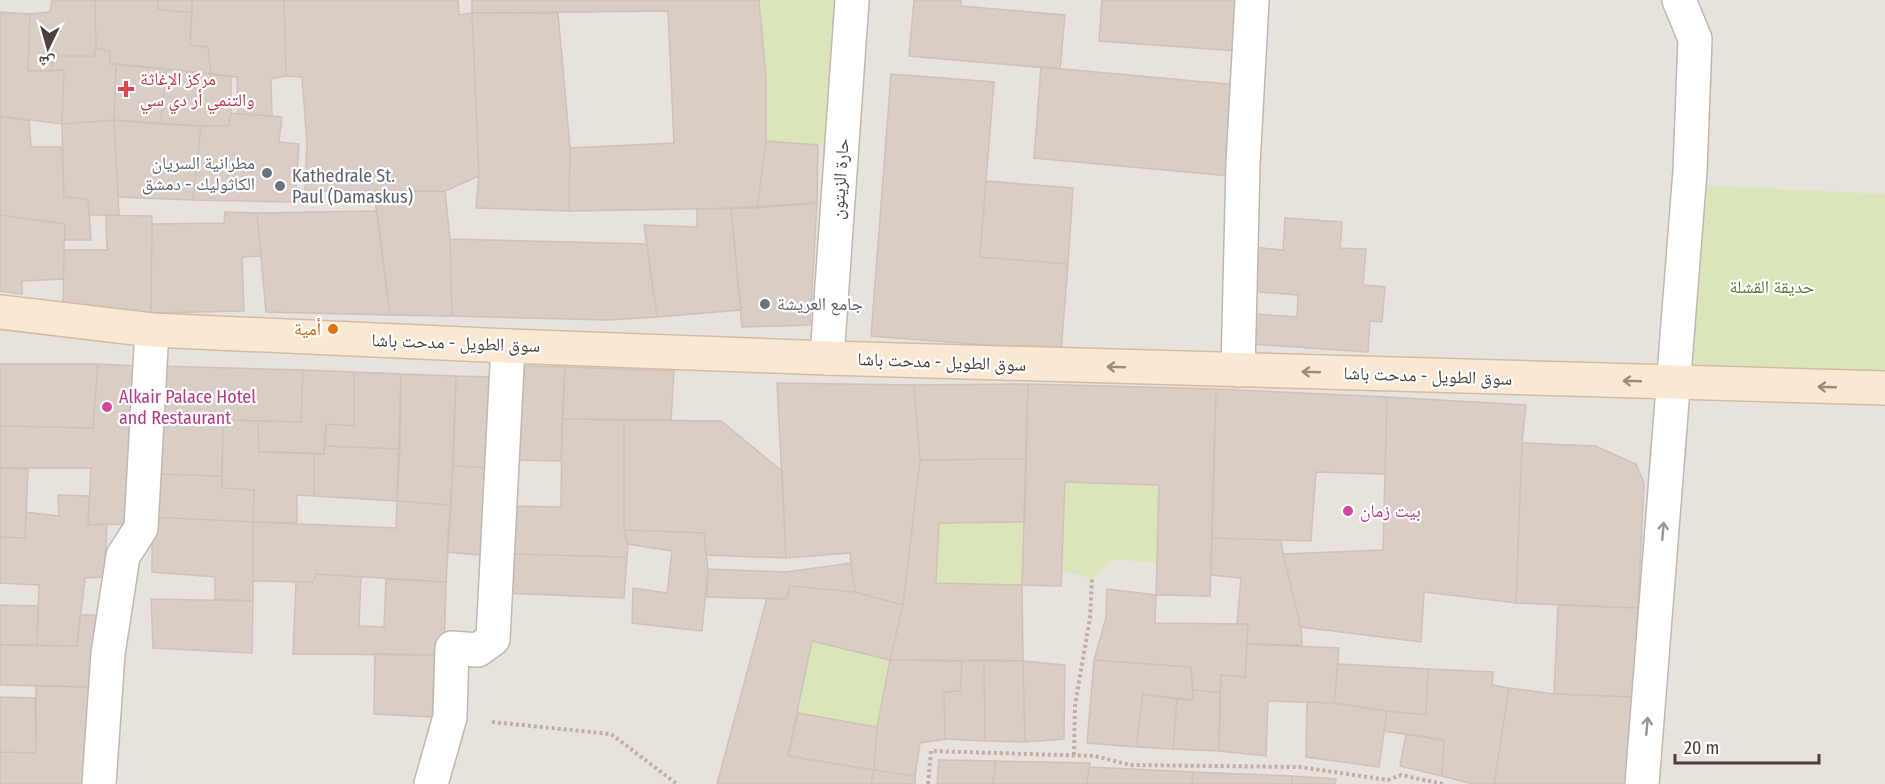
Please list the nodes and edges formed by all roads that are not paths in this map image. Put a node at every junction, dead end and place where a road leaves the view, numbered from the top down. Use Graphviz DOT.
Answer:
graph roads {
  1 [pos="852,0"];
  2 [pos="1252,0"];
  3 [pos="1679,0"];
  4 [pos="0,312"];
  5 [pos="152,330"];
  6 [pos="508,346"];
  7 [pos="827,358"];
  8 [pos="1238,370"];
  9 [pos="1674,382"];
  10 [pos="1885,388"];
  11 [pos="99,784"];
  12 [pos="431,784"];
  13 [pos="1642,784"];
  1 -- 7 [label="street, حارة الزيتون"];
  2 -- 8 [label="street"];
  3 -- 9 [label="street"];
  4 -- 5 [label="street, سوق الطويل - مدحت باشا"];
  5 -- 6 [label="street, سوق الطويل - مدحت باشا"];
  5 -- 11 [label="street"];
  6 -- 7 [label="street, سوق الطويل - مدحت باشا"];
  6 -- 12 [label="street"];
  8 -- 7 [label="street, سوق الطويل - مدحت باشا, one-way"];
  9 -- 8 [label="street, سوق الطويل - مدحت باشا, one-way"];
  10 -- 9 [label="street, سوق الطويل - مدحت باشا, one-way"];
  13 -- 9 [label="street, one-way"];
}
